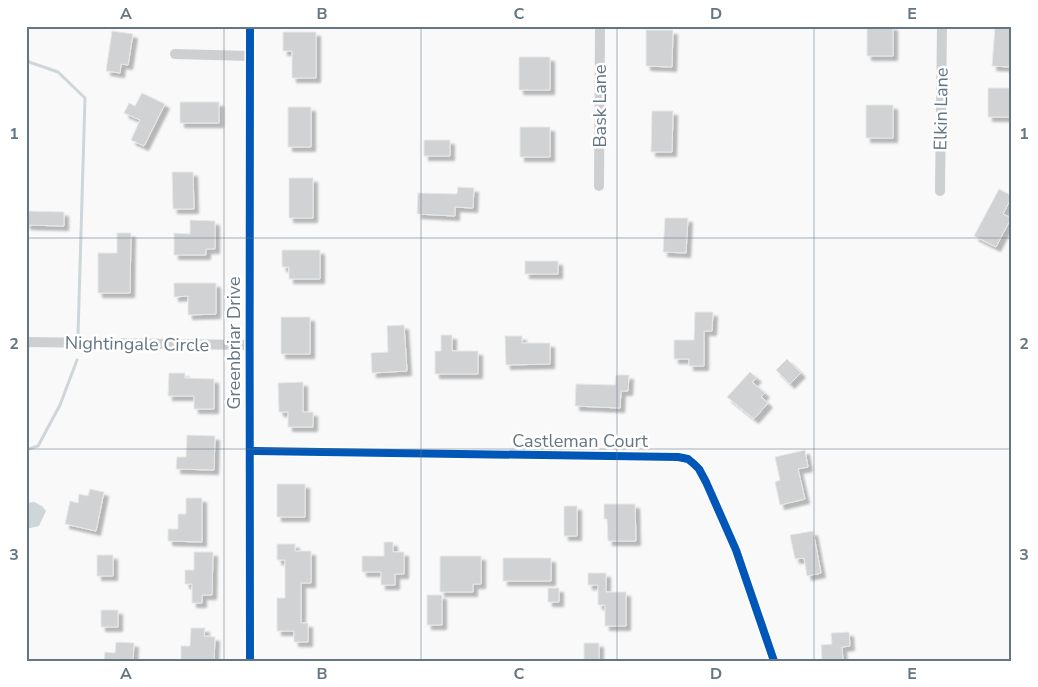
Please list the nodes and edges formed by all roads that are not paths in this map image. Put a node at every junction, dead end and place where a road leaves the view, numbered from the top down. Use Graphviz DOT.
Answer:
graph roads {
  1 [pos="250,26"];
  2 [pos="600,26"];
  3 [pos="942,26"];
  4 [pos="175,54"];
  5 [pos="250,56"];
  6 [pos="599,186"];
  7 [pos="940,191"];
  8 [pos="26,342"];
  9 [pos="248,345"];
  10 [pos="250,451"];
  11 [pos="250,661"];
  12 [pos="774,661"];
  1 -- 5 [label="street, Greenbriar Drive"];
  2 -- 6 [label="street, Bask Lane"];
  3 -- 7 [label="street, Elkin Lane"];
  4 -- 5 [label="street"];
  5 -- 9 [label="street, Greenbriar Drive"];
  8 -- 9 [label="street, Nightingale Circle"];
  9 -- 10 [label="street, Greenbriar Drive"];
  10 -- 11 [label="street, Greenbriar Drive"];
  10 -- 12 [label="street, Castleman Court"];
}
